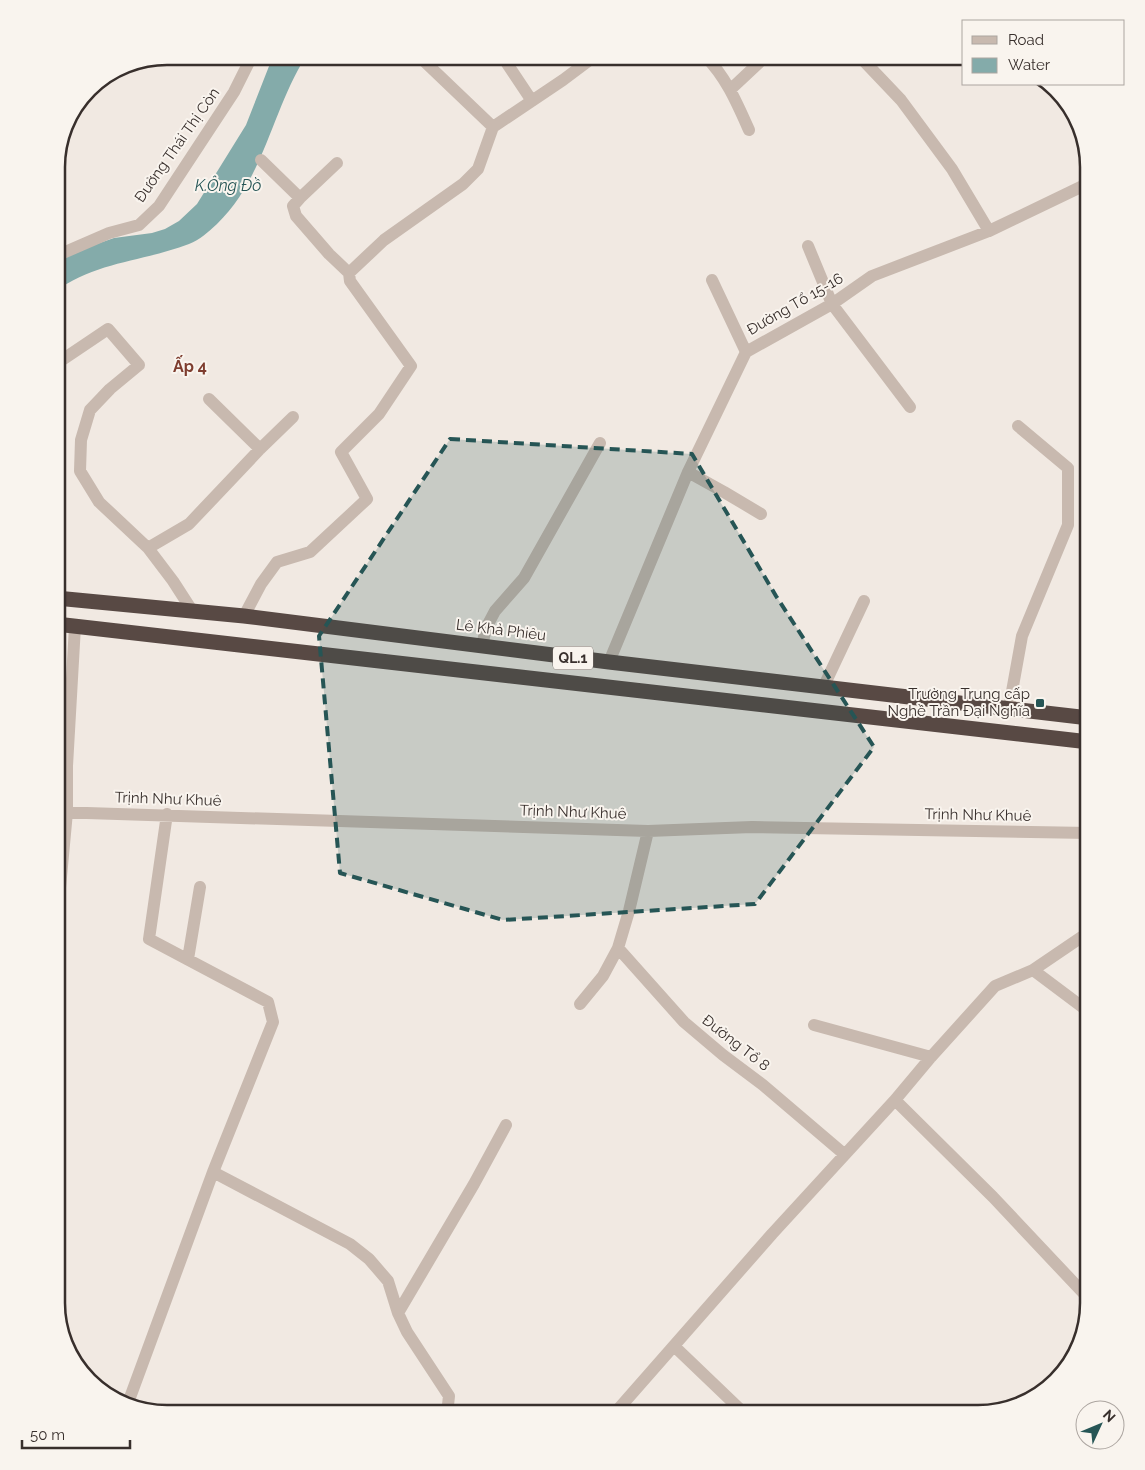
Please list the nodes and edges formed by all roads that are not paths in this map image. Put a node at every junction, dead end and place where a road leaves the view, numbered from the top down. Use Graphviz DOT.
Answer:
graph roads {
  1 [pos="248,65"];
  2 [pos="428,65"];
  3 [pos="508,65"];
  4 [pos="582,65"];
  5 [pos="713,65"];
  6 [pos="756,65"];
  7 [pos="868,65"];
  8 [pos="731,89"];
  9 [pos="532,101"];
  10 [pos="493,127"];
  11 [pos="749,130"];
  12 [pos="262,160"];
  13 [pos="337,163"];
  14 [pos="1080,187"];
  15 [pos="300,198"];
  16 [pos="989,230"];
  17 [pos="808,246"];
  18 [pos="65,252"];
  19 [pos="349,273"];
  20 [pos="712,280"];
  21 [pos="832,304"];
  22 [pos="746,352"];
  23 [pos="65,358"];
  24 [pos="209,399"];
  25 [pos="910,407"];
  26 [pos="293,417"];
  27 [pos="1018,426"];
  28 [pos="600,443"];
  29 [pos="260,449"];
  30 [pos="688,472"];
  31 [pos="761,514"];
  32 [pos="148,548"];
  33 [pos="65,599"];
  34 [pos="864,602"];
  35 [pos="193,612"];
  36 [pos="244,616"];
  37 [pos="65,625"];
  38 [pos="75,626"];
  39 [pos="482,646"];
  40 [pos="609,662"];
  41 [pos="823,688"];
  42 [pos="1009,708"];
  43 [pos="1080,717"];
  44 [pos="1080,741"];
  45 [pos="65,789"];
  46 [pos="65,812"];
  47 [pos="167,814"];
  48 [pos="648,831"];
  49 [pos="1080,833"];
  50 [pos="200,887"];
  51 [pos="1080,938"];
  52 [pos="618,948"];
  53 [pos="188,959"];
  54 [pos="1033,970"];
  55 [pos="580,1004"];
  56 [pos="1080,1005"];
  57 [pos="814,1026"];
  58 [pos="931,1057"];
  59 [pos="895,1100"];
  60 [pos="506,1125"];
  61 [pos="844,1154"];
  62 [pos="213,1172"];
  63 [pos="1080,1289"];
  64 [pos="398,1313"];
  65 [pos="674,1346"];
  66 [pos="130,1398"];
  67 [pos="448,1405"];
  68 [pos="622,1405"];
  69 [pos="736,1405"];
  1 -- 18 [label="street, Đường Thái Thị Còn"];
  2 -- 10 [label="street"];
  3 -- 9 [label="street"];
  4 -- 9 [label="street"];
  5 -- 8 [label="street"];
  6 -- 8 [label="street"];
  7 -- 16 [label="street"];
  8 -- 11 [label="street"];
  9 -- 10 [label="street"];
  10 -- 19 [label="street"];
  12 -- 15 [label="street"];
  13 -- 15 [label="street"];
  14 -- 16 [label="street, Đường Tổ 15-16"];
  15 -- 19 [label="street"];
  16 -- 21 [label="street, Đường Tổ 15-16"];
  17 -- 21 [label="street"];
  19 -- 36 [label="street"];
  20 -- 22 [label="street"];
  21 -- 22 [label="street, Đường Tổ 15-16"];
  21 -- 25 [label="street"];
  22 -- 30 [label="street, Đường Tổ 15-16"];
  23 -- 32 [label="street"];
  24 -- 29 [label="street"];
  26 -- 29 [label="street"];
  27 -- 42 [label="street"];
  28 -- 39 [label="street"];
  29 -- 32 [label="street"];
  30 -- 31 [label="street"];
  30 -- 40 [label="street, Đường Tổ 15-16"];
  32 -- 35 [label="street"];
  33 -- 35 [label="highway, Lê Khả Phiêu / QL.1"];
  34 -- 41 [label="street"];
  35 -- 36 [label="highway, Lê Khả Phiêu / QL.1"];
  36 -- 39 [label="highway, Lê Khả Phiêu / QL.1"];
  37 -- 38 [label="highway, QL.1"];
  38 -- 44 [label="highway, QL.1"];
  38 -- 45 [label="street"];
  39 -- 40 [label="highway, Lê Khả Phiêu / QL.1"];
  40 -- 41 [label="highway, Lê Khả Phiêu / QL.1"];
  41 -- 42 [label="highway, Lê Khả Phiêu / QL.1"];
  42 -- 43 [label="highway, Lê Khả Phiêu / QL.1"];
  46 -- 47 [label="street, Trịnh Như Khuê"];
  47 -- 48 [label="street, Trịnh Như Khuê"];
  47 -- 53 [label="street"];
  48 -- 49 [label="street, Trịnh Như Khuê"];
  48 -- 52 [label="street"];
  50 -- 53 [label="street"];
  51 -- 54 [label="street"];
  52 -- 55 [label="street"];
  52 -- 61 [label="street, Đường Tổ 8"];
  53 -- 62 [label="street"];
  54 -- 56 [label="street"];
  54 -- 58 [label="street"];
  57 -- 58 [label="street"];
  58 -- 59 [label="street"];
  59 -- 61 [label="street"];
  59 -- 63 [label="street"];
  60 -- 64 [label="street"];
  61 -- 65 [label="street"];
  62 -- 64 [label="street"];
  62 -- 66 [label="street"];
  64 -- 67 [label="street"];
  65 -- 68 [label="street"];
  65 -- 69 [label="street"];
}
